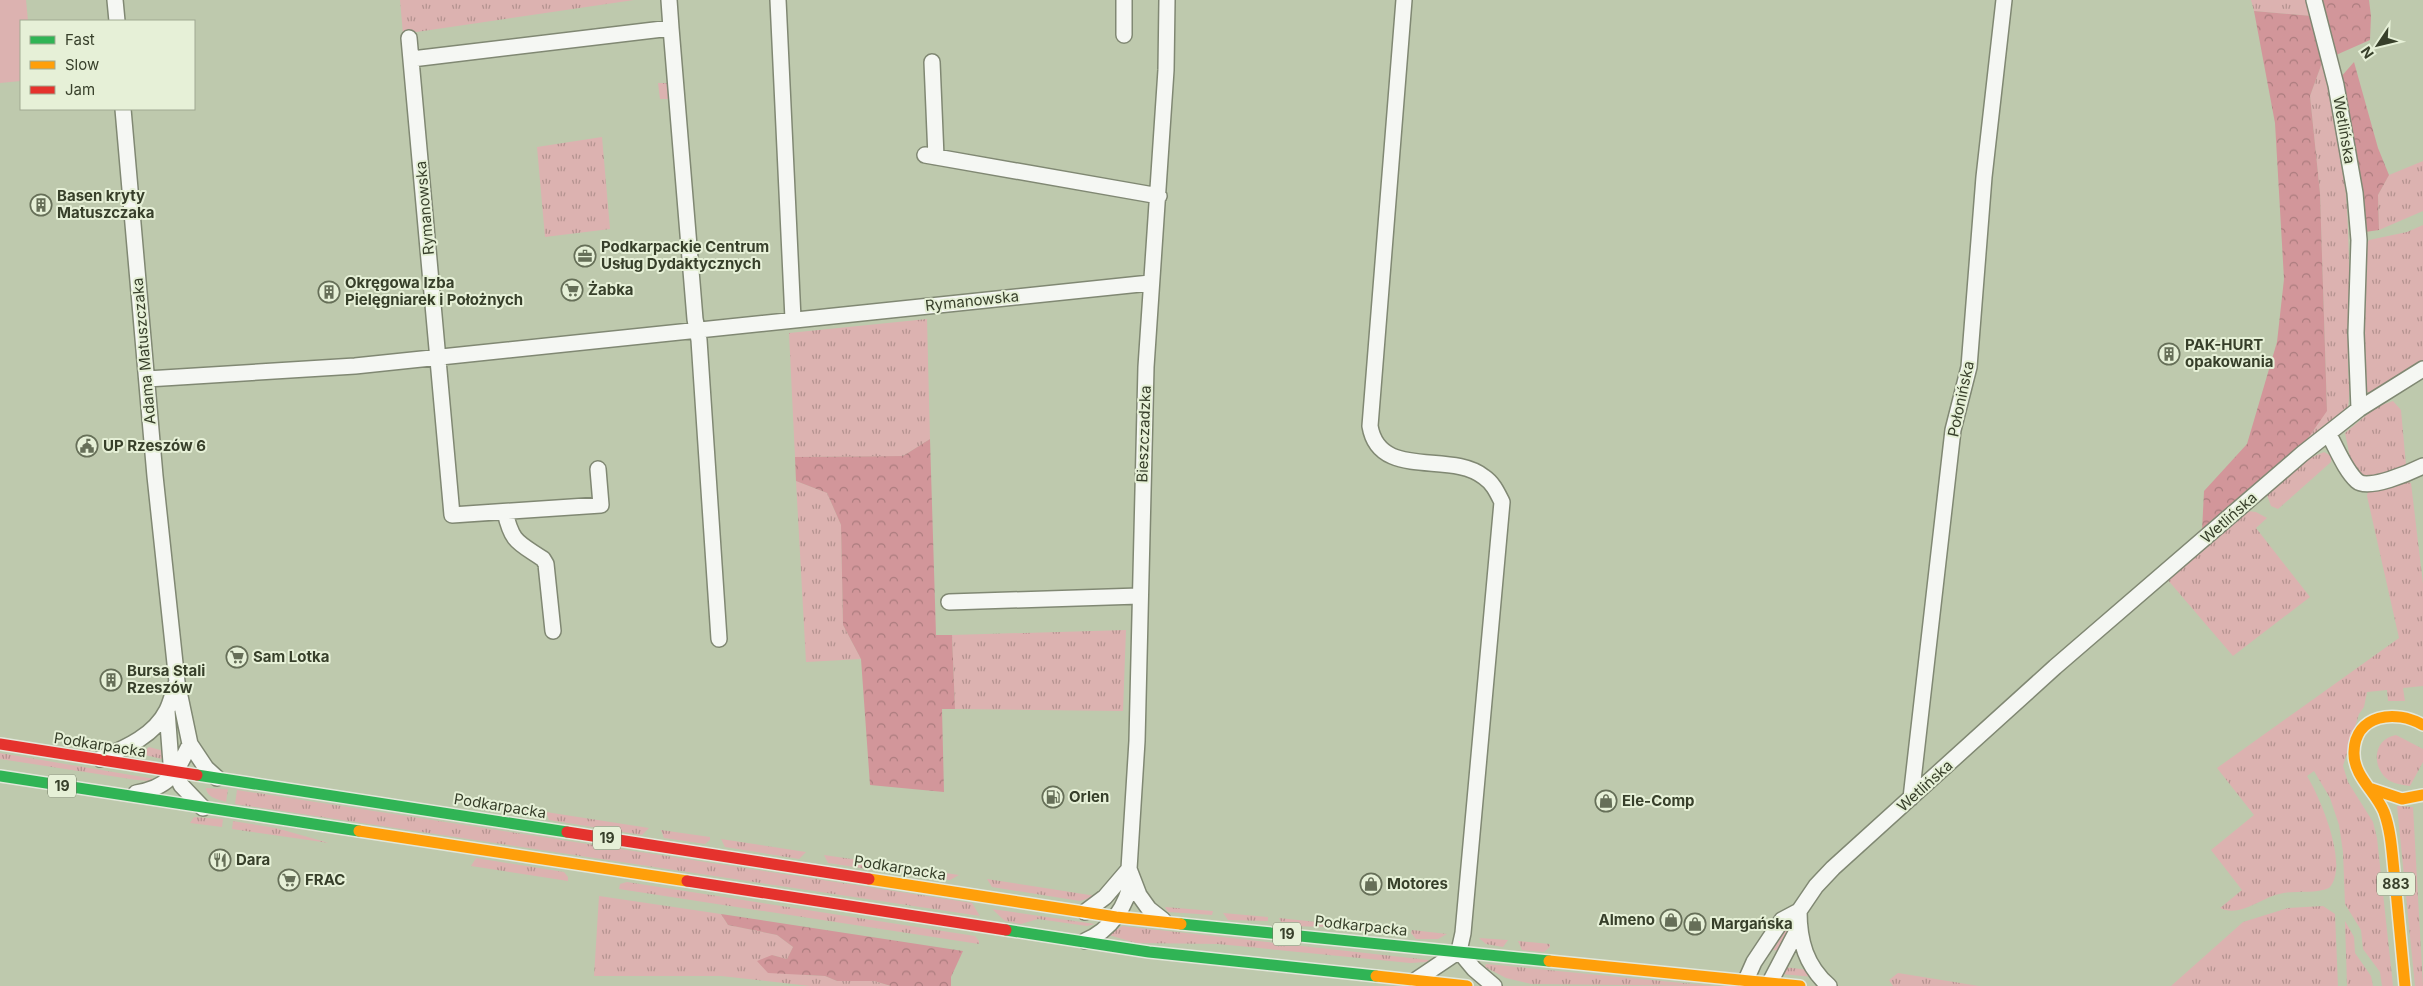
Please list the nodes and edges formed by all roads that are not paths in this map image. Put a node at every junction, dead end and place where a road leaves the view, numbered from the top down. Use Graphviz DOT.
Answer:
graph roads {
  1 [pos="115,0"];
  2 [pos="669,0"];
  3 [pos="778,0"];
  4 [pos="1124,0"];
  5 [pos="1167,0"];
  6 [pos="1404,0"];
  7 [pos="2004,0"];
  8 [pos="2314,0"];
  9 [pos="116,20"];
  10 [pos="671,28"];
  11 [pos="1124,35"];
  12 [pos="410,38"];
  13 [pos="412,59"];
  14 [pos="932,62"];
  15 [pos="123,110"];
  16 [pos="1159,196"];
  17 [pos="1150,283"];
  18 [pos="793,320"];
  19 [pos="697,329"];
  20 [pos="438,357"];
  21 [pos="2423,369"];
  22 [pos="147,379"];
  23 [pos="2359,409"];
  24 [pos="2329,435"];
  25 [pos="2423,466"];
  26 [pos="598,469"];
  27 [pos="505,512"];
  28 [pos="1139,596"];
  29 [pos="949,602"];
  30 [pos="553,631"];
  31 [pos="719,639"];
  32 [pos="177,682"];
  33 [pos="167,711"];
  34 [pos="2423,725"];
  35 [pos="0,744"];
  36 [pos="190,744"];
  37 [pos="97,760"];
  38 [pos="176,772"];
  39 [pos="0,776"];
  40 [pos="218,778"];
  41 [pos="2369,788"];
  42 [pos="2423,795"];
  43 [pos="123,796"];
  44 [pos="1912,798"];
  45 [pos="203,808"];
  46 [pos="1130,873"];
  47 [pos="1799,911"];
  48 [pos="1085,912"];
  49 [pos="1116,917"];
  50 [pos="1164,922"];
  51 [pos="1799,927"];
  52 [pos="1081,942"];
  53 [pos="1459,951"];
  54 [pos="1413,981"];
  55 [pos="1747,983"];
  56 [pos="1769,985"];
  57 [pos="1467,986"];
  58 [pos="1494,986"];
  59 [pos="1800,986"];
  60 [pos="1829,986"];
  61 [pos="2405,986"];
  1 -- 9 [label="street"];
  2 -- 10 [label="street"];
  3 -- 18 [label="street"];
  4 -- 11 [label="street"];
  5 -- 16 [label="street, Bieszczadzka"];
  6 -- 53 [label="street"];
  7 -- 44 [label="street, Połonińska"];
  8 -- 23 [label="street, Wetlińska"];
  10 -- 13 [label="street"];
  10 -- 19 [label="street"];
  12 -- 13 [label="street, Rymanowska"];
  13 -- 20 [label="street, Rymanowska"];
  14 -- 16 [label="street"];
  15 -- 22 [label="street, Adama Matuszczaka"];
  16 -- 17 [label="street, Bieszczadzka"];
  17 -- 18 [label="street, Rymanowska"];
  17 -- 28 [label="street, Bieszczadzka"];
  18 -- 19 [label="street, Rymanowska"];
  19 -- 20 [label="street, Rymanowska"];
  19 -- 31 [label="street"];
  20 -- 22 [label="street, Rymanowska"];
  20 -- 27 [label="street, Rymanowska"];
  21 -- 23 [label="street"];
  22 -- 32 [label="street, Adama Matuszczaka"];
  23 -- 24 [label="street, Wetlińska"];
  24 -- 25 [label="street"];
  24 -- 44 [label="street, Wetlińska"];
  26 -- 27 [label="street, Rymanowska"];
  27 -- 30 [label="street"];
  28 -- 29 [label="street"];
  28 -- 46 [label="street, Bieszczadzka"];
  32 -- 33 [label="street, Adama Matuszczaka"];
  32 -- 36 [label="street, Adama Matuszczaka"];
  33 -- 37 [label="street, Adama Matuszczaka"];
  33 -- 38 [label="street, Adama Matuszczaka"];
  34 -- 41 [label="main road, 883"];
  35 -- 37 [label="main road, Podkarpacka / 19"];
  36 -- 38 [label="street"];
  36 -- 40 [label="street, Adama Matuszczaka"];
  37 -- 38 [label="main road, Podkarpacka / 19"];
  38 -- 40 [label="main road, Podkarpacka / 19"];
  38 -- 43 [label="street"];
  38 -- 45 [label="street, Adama Matuszczaka"];
  39 -- 43 [label="main road, 19"];
  40 -- 48 [label="main road, Podkarpacka / 19"];
  41 -- 42 [label="main road"];
  41 -- 61 [label="main road, 883"];
  43 -- 45 [label="main road, 19"];
  44 -- 47 [label="street, Wetlińska"];
  45 -- 52 [label="main road, 19"];
  46 -- 48 [label="street"];
  46 -- 49 [label="street, Bieszczadzka"];
  46 -- 50 [label="street, Bieszczadzka"];
  47 -- 51 [label="street"];
  47 -- 55 [label="street, Wetlińska"];
  48 -- 49 [label="main road, Podkarpacka / 19"];
  49 -- 50 [label="main road, Podkarpacka / 19"];
  49 -- 52 [label="street, Bieszczadzka"];
  50 -- 53 [label="main road, Podkarpacka / 19"];
  51 -- 56 [label="street"];
  51 -- 60 [label="street"];
  52 -- 54 [label="main road, 19"];
  53 -- 54 [label="street"];
  53 -- 55 [label="main road, Podkarpacka / 19"];
  53 -- 58 [label="street"];
  54 -- 57 [label="main road, 19"];
  55 -- 56 [label="main road, Podkarpacka / 19"];
  56 -- 59 [label="main road, Podkarpacka / 19"];
}
